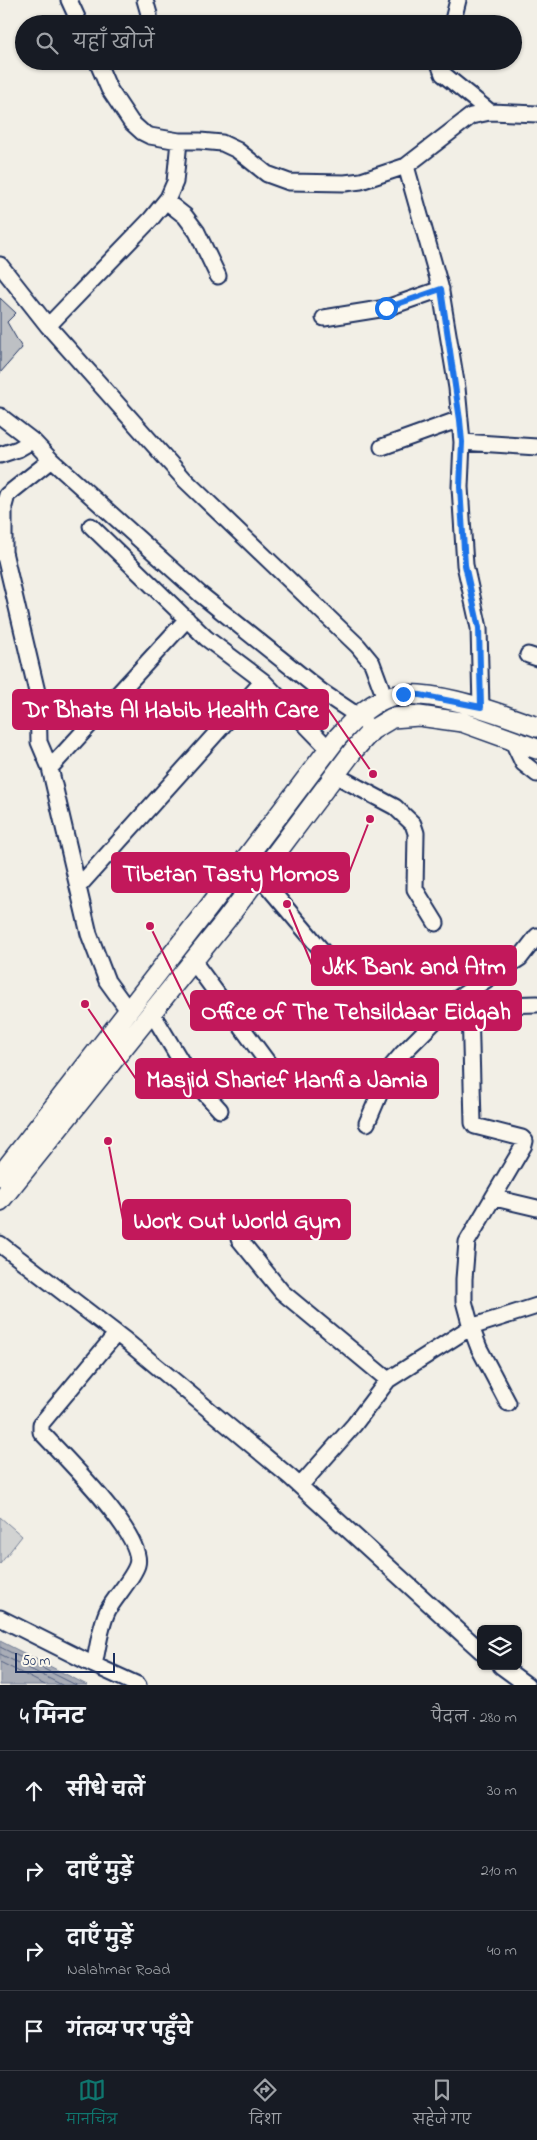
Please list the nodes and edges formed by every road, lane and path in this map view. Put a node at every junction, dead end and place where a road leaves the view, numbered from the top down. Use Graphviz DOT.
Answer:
graph roads {
  1 [pos="69,0"];
  2 [pos="145,0"];
  3 [pos="458,0"];
  4 [pos="76,15"];
  5 [pos="149,15"];
  6 [pos="454,15"];
  7 [pos="101,70"];
  8 [pos="442,70"];
  9 [pos="490,112"];
  10 [pos="537,114"];
  11 [pos="179,141"];
  12 [pos="406,166"];
  13 [pos="166,201"];
  14 [pos="0,265"];
  15 [pos="218,276"];
  16 [pos="441,289"];
  17 [pos="324,318"];
  18 [pos="48,326"];
  19 [pos="0,416"];
  20 [pos="460,420"];
  21 [pos="32,441"];
  22 [pos="462,442"];
  23 [pos="382,447"];
  24 [pos="537,447"];
  25 [pos="0,455"];
  26 [pos="51,460"];
  27 [pos="92,526"];
  28 [pos="187,619"];
  29 [pos="263,682"];
  30 [pos="385,698"];
  31 [pos="481,707"];
  32 [pos="358,716"];
  33 [pos="537,727"];
  34 [pos="372,730"];
  35 [pos="512,740"];
  36 [pos="329,749"];
  37 [pos="537,749"];
  38 [pos="50,768"];
  39 [pos="537,774"];
  40 [pos="335,775"];
  41 [pos="259,876"];
  42 [pos="79,886"];
  43 [pos="436,923"];
  44 [pos="537,936"];
  45 [pos="193,961"];
  46 [pos="335,966"];
  47 [pos="464,1002"];
  48 [pos="537,1004"];
  49 [pos="128,1010"];
  50 [pos="152,1013"];
  51 [pos="268,1062"];
  52 [pos="220,1110"];
  53 [pos="367,1123"];
  54 [pos="0,1176"];
  55 [pos="494,1198"];
  56 [pos="0,1202"];
  57 [pos="537,1208"];
  58 [pos="239,1240"];
  59 [pos="0,1244"];
  60 [pos="537,1306"];
  61 [pos="471,1327"];
  62 [pos="116,1334"];
  63 [pos="388,1380"];
  64 [pos="508,1403"];
  65 [pos="300,1486"];
  66 [pos="0,1618"];
  67 [pos="477,1647"];
  68 [pos="94,1665"];
  69 [pos="506,1670"];
  70 [pos="138,1685"];
  71 [pos="527,1685"];
  1 -- 4 [label="street"];
  2 -- 5 [label="street"];
  3 -- 6 [label="street"];
  7 -- 11 [label="street"];
  8 -- 9 [label="street"];
  9 -- 10 [label="street"];
  9 -- 12 [label="street"];
  11 -- 12 [label="street"];
  11 -- 13 [label="street"];
  12 -- 16 [label="street"];
  13 -- 15 [label="street"];
  13 -- 18 [label="street"];
  14 -- 18 [label="street"];
  16 -- 17 [label="street"];
  16 -- 20 [label="street"];
  18 -- 30 [label="street"];
  19 -- 21 [label="street"];
  20 -- 22 [label="street"];
  20 -- 23 [label="street"];
  21 -- 25 [label="street"];
  21 -- 26 [label="street"];
  22 -- 24 [label="street"];
  22 -- 31 [label="street"];
  26 -- 32 [label="street"];
  26 -- 38 [label="street"];
  27 -- 28 [label="street"];
  28 -- 29 [label="street"];
  28 -- 38 [label="street"];
  29 -- 36 [label="street"];
  29 -- 42 [label="street"];
  30 -- 31 [label="main road"];
  30 -- 32 [label="main road"];
  31 -- 33 [label="main road"];
  32 -- 34 [label="street"];
  32 -- 36 [label="main road"];
  34 -- 35 [label="main road"];
  34 -- 40 [label="main road"];
  35 -- 37 [label="main road"];
  35 -- 39 [label="street"];
  36 -- 49 [label="main road"];
  38 -- 42 [label="street"];
  40 -- 41 [label="main road"];
  40 -- 43 [label="street"];
  41 -- 45 [label="main road"];
  41 -- 46 [label="street"];
  42 -- 49 [label="street"];
  44 -- 47 [label="street"];
  45 -- 50 [label="main road"];
  45 -- 51 [label="street"];
  47 -- 48 [label="street"];
  47 -- 53 [label="street"];
  47 -- 55 [label="street"];
  49 -- 54 [label="main road"];
  50 -- 52 [label="street"];
  50 -- 56 [label="main road"];
  55 -- 57 [label="street"];
  55 -- 61 [label="street"];
  58 -- 63 [label="street"];
  59 -- 62 [label="street"];
  60 -- 61 [label="street"];
  61 -- 63 [label="street"];
  61 -- 64 [label="street"];
  62 -- 65 [label="street"];
  62 -- 68 [label="street"];
  63 -- 65 [label="street"];
  65 -- 67 [label="street"];
  66 -- 68 [label="street"];
  68 -- 70 [label="street"];
  69 -- 71 [label="street"];
}
